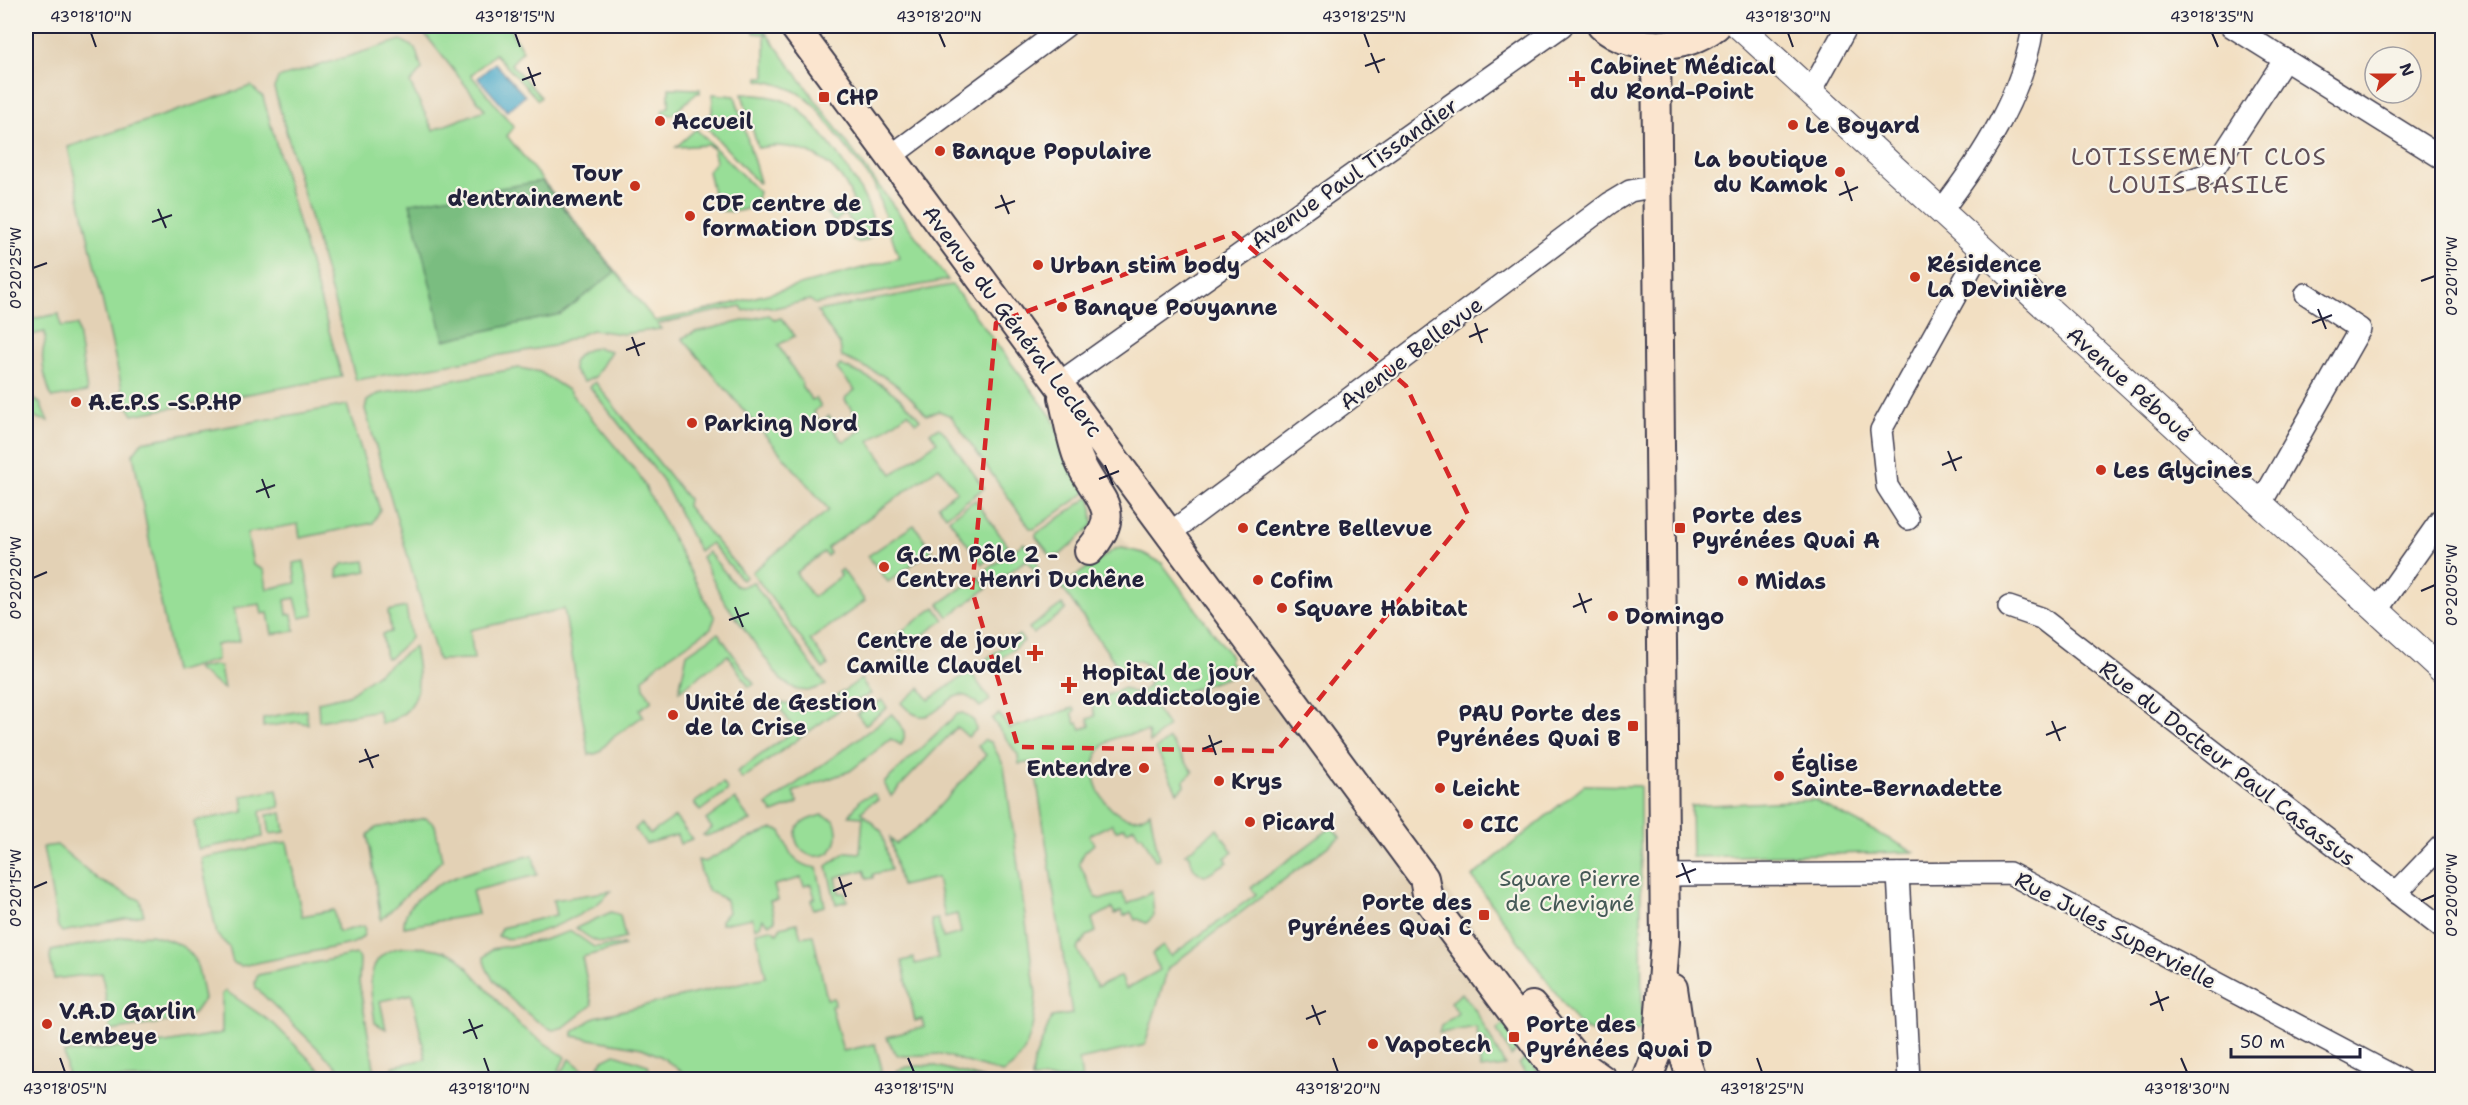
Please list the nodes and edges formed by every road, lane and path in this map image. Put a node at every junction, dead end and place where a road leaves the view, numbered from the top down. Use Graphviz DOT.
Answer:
graph roads {
  1 [pos="794,26"];
  2 [pos="1066,26"];
  3 [pos="1562,26"];
  4 [pos="1602,26"];
  5 [pos="1716,26"];
  6 [pos="1739,26"];
  7 [pos="1847,26"];
  8 [pos="2033,26"];
  9 [pos="2231,26"];
  10 [pos="1656,46"];
  11 [pos="2285,59"];
  12 [pos="1809,90"];
  13 [pos="891,156"];
  14 [pos="2442,158"];
  15 [pos="2187,181"];
  16 [pos="1657,186"];
  17 [pos="1941,211"];
  18 [pos="1985,251"];
  19 [pos="2306,294"];
  20 [pos="1059,383"];
  21 [pos="2261,503"];
  22 [pos="2442,518"];
  23 [pos="1908,519"];
  24 [pos="1170,533"];
  25 [pos="1089,551"];
  26 [pos="2009,607"];
  27 [pos="2377,610"];
  28 [pos="2442,670"];
  29 [pos="2442,845"];
  30 [pos="1665,874"];
  31 [pos="1898,874"];
  32 [pos="1424,878"];
  33 [pos="2396,893"];
  34 [pos="2442,928"];
  35 [pos="1665,941"];
  36 [pos="1563,1080"];
  37 [pos="1603,1080"];
  38 [pos="1647,1080"];
  39 [pos="1692,1080"];
  40 [pos="1909,1080"];
  41 [pos="2401,1080"];
  1 -- 13 [label="main road, Avenue du Général Leclerc"];
  2 -- 13 [label="street"];
  3 -- 20 [label="street, Avenue Paul Tissandier"];
  4 -- 10 [label="main road"];
  5 -- 10 [label="main road"];
  6 -- 12 [label="street, Avenue Péboué"];
  7 -- 12 [label="street"];
  8 -- 17 [label="street"];
  9 -- 11 [label="street"];
  10 -- 16 [label="main road"];
  11 -- 14 [label="street"];
  11 -- 15 [label="street"];
  12 -- 17 [label="street, Avenue Péboué"];
  13 -- 20 [label="main road, Avenue du Général Leclerc"];
  16 -- 24 [label="street, Avenue Bellevue"];
  16 -- 30 [label="main road"];
  17 -- 18 [label="street, Avenue Péboué"];
  18 -- 21 [label="street, Avenue Péboué"];
  18 -- 23 [label="street"];
  19 -- 21 [label="street"];
  20 -- 24 [label="main road, Avenue du Général Leclerc"];
  20 -- 25 [label="main road"];
  21 -- 27 [label="street, Avenue Péboué"];
  22 -- 27 [label="street"];
  24 -- 32 [label="main road, Avenue du Général Leclerc"];
  26 -- 33 [label="street, Rue du Docteur Paul Casassus"];
  27 -- 28 [label="street, Avenue Péboué"];
  29 -- 33 [label="street"];
  30 -- 31 [label="street, Rue Jules Supervielle"];
  30 -- 35 [label="main road"];
  31 -- 40 [label="street"];
  31 -- 41 [label="street, Rue Jules Supervielle"];
  32 -- 36 [label="main road, Avenue du Général Leclerc"];
  32 -- 37 [label="main road, Avenue du Général Leclerc"];
  33 -- 34 [label="street, Rue du Docteur Paul Casassus"];
  35 -- 38 [label="main road"];
  35 -- 39 [label="main road"];
}
